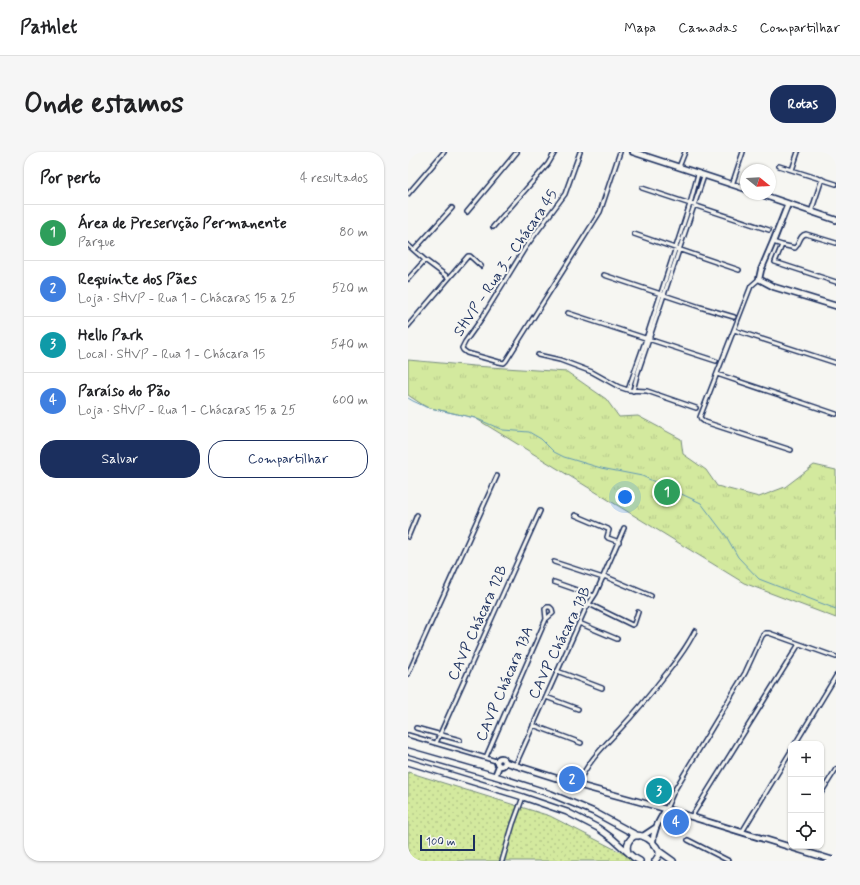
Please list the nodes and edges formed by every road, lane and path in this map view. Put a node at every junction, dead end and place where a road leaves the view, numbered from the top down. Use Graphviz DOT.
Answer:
graph roads {
  1 [pos="444,152"];
  2 [pos="517,152"];
  3 [pos="555,152"];
  4 [pos="580,152"];
  5 [pos="620,152"];
  6 [pos="633,152"];
  7 [pos="685,152"];
  8 [pos="743,152"];
  9 [pos="798,152"];
  10 [pos="648,154"];
  11 [pos="779,166"];
  12 [pos="679,167"];
  13 [pos="792,170"];
  14 [pos="698,174"];
  15 [pos="704,176"];
  16 [pos="822,179"];
  17 [pos="836,184"];
  18 [pos="732,185"];
  19 [pos="740,187"];
  20 [pos="642,188"];
  21 [pos="693,191"];
  22 [pos="698,193"];
  23 [pos="408,194"];
  24 [pos="776,200"];
  25 [pos="690,204"];
  26 [pos="788,204"];
  27 [pos="694,205"];
  28 [pos="452,208"];
  29 [pos="467,212"];
  30 [pos="811,212"];
  31 [pos="836,220"];
  32 [pos="493,227"];
  33 [pos="769,230"];
  34 [pos="634,234"];
  35 [pos="773,242"];
  36 [pos="836,243"];
  37 [pos="408,244"];
  38 [pos="782,245"];
  39 [pos="675,248"];
  40 [pos="414,250"];
  41 [pos="679,250"];
  42 [pos="766,258"];
  43 [pos="425,260"];
  44 [pos="775,262"];
  45 [pos="481,266"];
  46 [pos="739,270"];
  47 [pos="604,275"];
  48 [pos="449,278"];
  49 [pos="408,279"];
  50 [pos="759,279"];
  51 [pos="836,282"];
  52 [pos="660,293"];
  53 [pos="664,295"];
  54 [pos="836,306"];
  55 [pos="568,313"];
  56 [pos="734,317"];
  57 [pos="408,326"];
  58 [pos="734,330"];
  59 [pos="648,339"];
  60 [pos="538,355"];
  61 [pos="716,361"];
  62 [pos="836,363"];
  63 [pos="716,374"];
  64 [pos="628,390"];
  65 [pos="633,391"];
  66 [pos="696,408"];
  67 [pos="836,414"];
  68 [pos="791,450"];
  69 [pos="497,476"];
  70 [pos="540,511"];
  71 [pos="417,515"];
  72 [pos="575,515"];
  73 [pos="624,528"];
  74 [pos="408,538"];
  75 [pos="619,542"];
  76 [pos="554,562"];
  77 [pos="603,577"];
  78 [pos="554,582"];
  79 [pos="594,596"];
  80 [pos="651,596"];
  81 [pos="589,604"];
  82 [pos="638,612"];
  83 [pos="546,619"];
  84 [pos="579,623"];
  85 [pos="696,631"];
  86 [pos="617,639"];
  87 [pos="799,644"];
  88 [pos="836,658"];
  89 [pos="558,672"];
  90 [pos="408,674"];
  91 [pos="836,676"];
  92 [pos="602,688"];
  93 [pos="546,697"];
  94 [pos="578,709"];
  95 [pos="533,724"];
  96 [pos="416,728"];
  97 [pos="426,731"];
  98 [pos="408,735"];
  99 [pos="440,735"];
  100 [pos="423,739"];
  101 [pos="460,740"];
  102 [pos="797,741"];
  103 [pos="436,743"];
  104 [pos="581,743"];
  105 [pos="408,751"];
  106 [pos="788,756"];
  107 [pos="486,757"];
  108 [pos="496,760"];
  109 [pos="408,762"];
  110 [pos="505,762"];
  111 [pos="499,766"];
  112 [pos="515,766"];
  113 [pos="836,769"];
  114 [pos="495,776"];
  115 [pos="578,785"];
  116 [pos="824,788"];
  117 [pos="523,797"];
  118 [pos="666,809"];
  119 [pos="692,816"];
  120 [pos="657,827"];
  121 [pos="742,832"];
  122 [pos="640,836"];
  123 [pos="688,840"];
  124 [pos="653,844"];
  125 [pos="788,844"];
  126 [pos="804,849"];
  127 [pos="659,851"];
  128 [pos="628,852"];
  129 [pos="836,860"];
  130 [pos="502,861"];
  131 [pos="640,861"];
  132 [pos="655,861"];
  133 [pos="673,861"];
  134 [pos="729,861"];
  1 -- 23 [label="street"];
  2 -- 29 [label="street"];
  3 -- 32 [label="street"];
  4 -- 5 [label="street, SHVP - Rua 3 - Chácara 45"];
  6 -- 10 [label="street"];
  7 -- 12 [label="street"];
  8 -- 18 [label="street"];
  9 -- 13 [label="street"];
  10 -- 12 [label="street"];
  11 -- 13 [label="street"];
  12 -- 14 [label="street"];
  13 -- 16 [label="street"];
  14 -- 15 [label="street"];
  14 -- 21 [label="street"];
  15 -- 18 [label="street"];
  15 -- 22 [label="street"];
  16 -- 17 [label="street"];
  16 -- 30 [label="street"];
  18 -- 19 [label="street"];
  20 -- 25 [label="street"];
  21 -- 22 [label="street"];
  21 -- 25 [label="street"];
  22 -- 27 [label="street"];
  24 -- 26 [label="street"];
  25 -- 27 [label="street"];
  25 -- 39 [label="street"];
  26 -- 30 [label="street"];
  26 -- 35 [label="street"];
  27 -- 33 [label="street"];
  27 -- 41 [label="street"];
  28 -- 40 [label="street"];
  30 -- 31 [label="street"];
  34 -- 39 [label="street"];
  35 -- 38 [label="street"];
  35 -- 42 [label="street"];
  36 -- 38 [label="street"];
  37 -- 40 [label="street"];
  38 -- 44 [label="street"];
  39 -- 41 [label="street"];
  39 -- 52 [label="street"];
  40 -- 43 [label="street"];
  41 -- 46 [label="street"];
  41 -- 53 [label="street"];
  42 -- 44 [label="street"];
  42 -- 50 [label="street"];
  43 -- 48 [label="street"];
  43 -- 49 [label="street"];
  44 -- 51 [label="street"];
  45 -- 48 [label="street"];
  47 -- 52 [label="street"];
  48 -- 57 [label="street"];
  50 -- 54 [label="street"];
  50 -- 58 [label="street"];
  52 -- 53 [label="street"];
  52 -- 59 [label="street"];
  53 -- 56 [label="street"];
  53 -- 59 [label="street"];
  55 -- 59 [label="street"];
  58 -- 62 [label="street"];
  58 -- 63 [label="street"];
  59 -- 61 [label="street"];
  59 -- 64 [label="street"];
  59 -- 65 [label="street"];
  60 -- 64 [label="street"];
  63 -- 67 [label="street"];
  63 -- 68 [label="street"];
  64 -- 65 [label="street"];
  65 -- 66 [label="street"];
  69 -- 90 [label="street"];
  70 -- 99 [label="street, CAVP Chácara 12B"];
  71 -- 74 [label="street"];
  72 -- 75 [label="street"];
  73 -- 75 [label="street, CAVP Chácara 13B"];
  75 -- 77 [label="street, CAVP Chácara 13B"];
  76 -- 77 [label="street"];
  77 -- 79 [label="street, CAVP Chácara 13B"];
  77 -- 80 [label="street"];
  78 -- 79 [label="street"];
  79 -- 81 [label="street, CAVP Chácara 13B"];
  81 -- 82 [label="street"];
  81 -- 84 [label="street, CAVP Chácara 13B"];
  83 -- 107 [label="street, CAVP Chácara 13A"];
  84 -- 86 [label="street"];
  84 -- 89 [label="street, CAVP Chácara 13B"];
  85 -- 115 [label="street"];
  87 -- 88 [label="street"];
  87 -- 118 [label="street"];
  87 -- 119 [label="street"];
  89 -- 92 [label="street"];
  89 -- 93 [label="street, CAVP Chácara 13B"];
  91 -- 102 [label="street"];
  93 -- 94 [label="street"];
  93 -- 95 [label="street, CAVP Chácara 13B"];
  95 -- 104 [label="street"];
  95 -- 112 [label="street, CAVP Chácara 13B"];
  96 -- 97 [label="street"];
  97 -- 99 [label="street"];
  97 -- 100 [label="street"];
  98 -- 100 [label="street"];
  99 -- 101 [label="street"];
  99 -- 103 [label="street, CAVP Chácara 12B"];
  100 -- 103 [label="street"];
  103 -- 107 [label="street"];
  105 -- 114 [label="main road"];
  106 -- 121 [label="street"];
  107 -- 108 [label="street"];
  108 -- 110 [label="street"];
  108 -- 111 [label="street"];
  109 -- 117 [label="main road"];
  110 -- 111 [label="street"];
  110 -- 112 [label="street"];
  111 -- 114 [label="street"];
  112 -- 115 [label="street"];
  113 -- 116 [label="street"];
  114 -- 122 [label="main road"];
  115 -- 118 [label="street"];
  117 -- 128 [label="main road"];
  117 -- 130 [label="street"];
  118 -- 119 [label="street"];
  118 -- 120 [label="street"];
  119 -- 121 [label="street"];
  120 -- 122 [label="street"];
  120 -- 124 [label="street"];
  121 -- 125 [label="street"];
  122 -- 124 [label="main road"];
  122 -- 128 [label="main road"];
  123 -- 134 [label="street"];
  124 -- 127 [label="main road"];
  126 -- 129 [label="street"];
  127 -- 132 [label="main road"];
  127 -- 133 [label="main road"];
  128 -- 131 [label="main road"];
}
